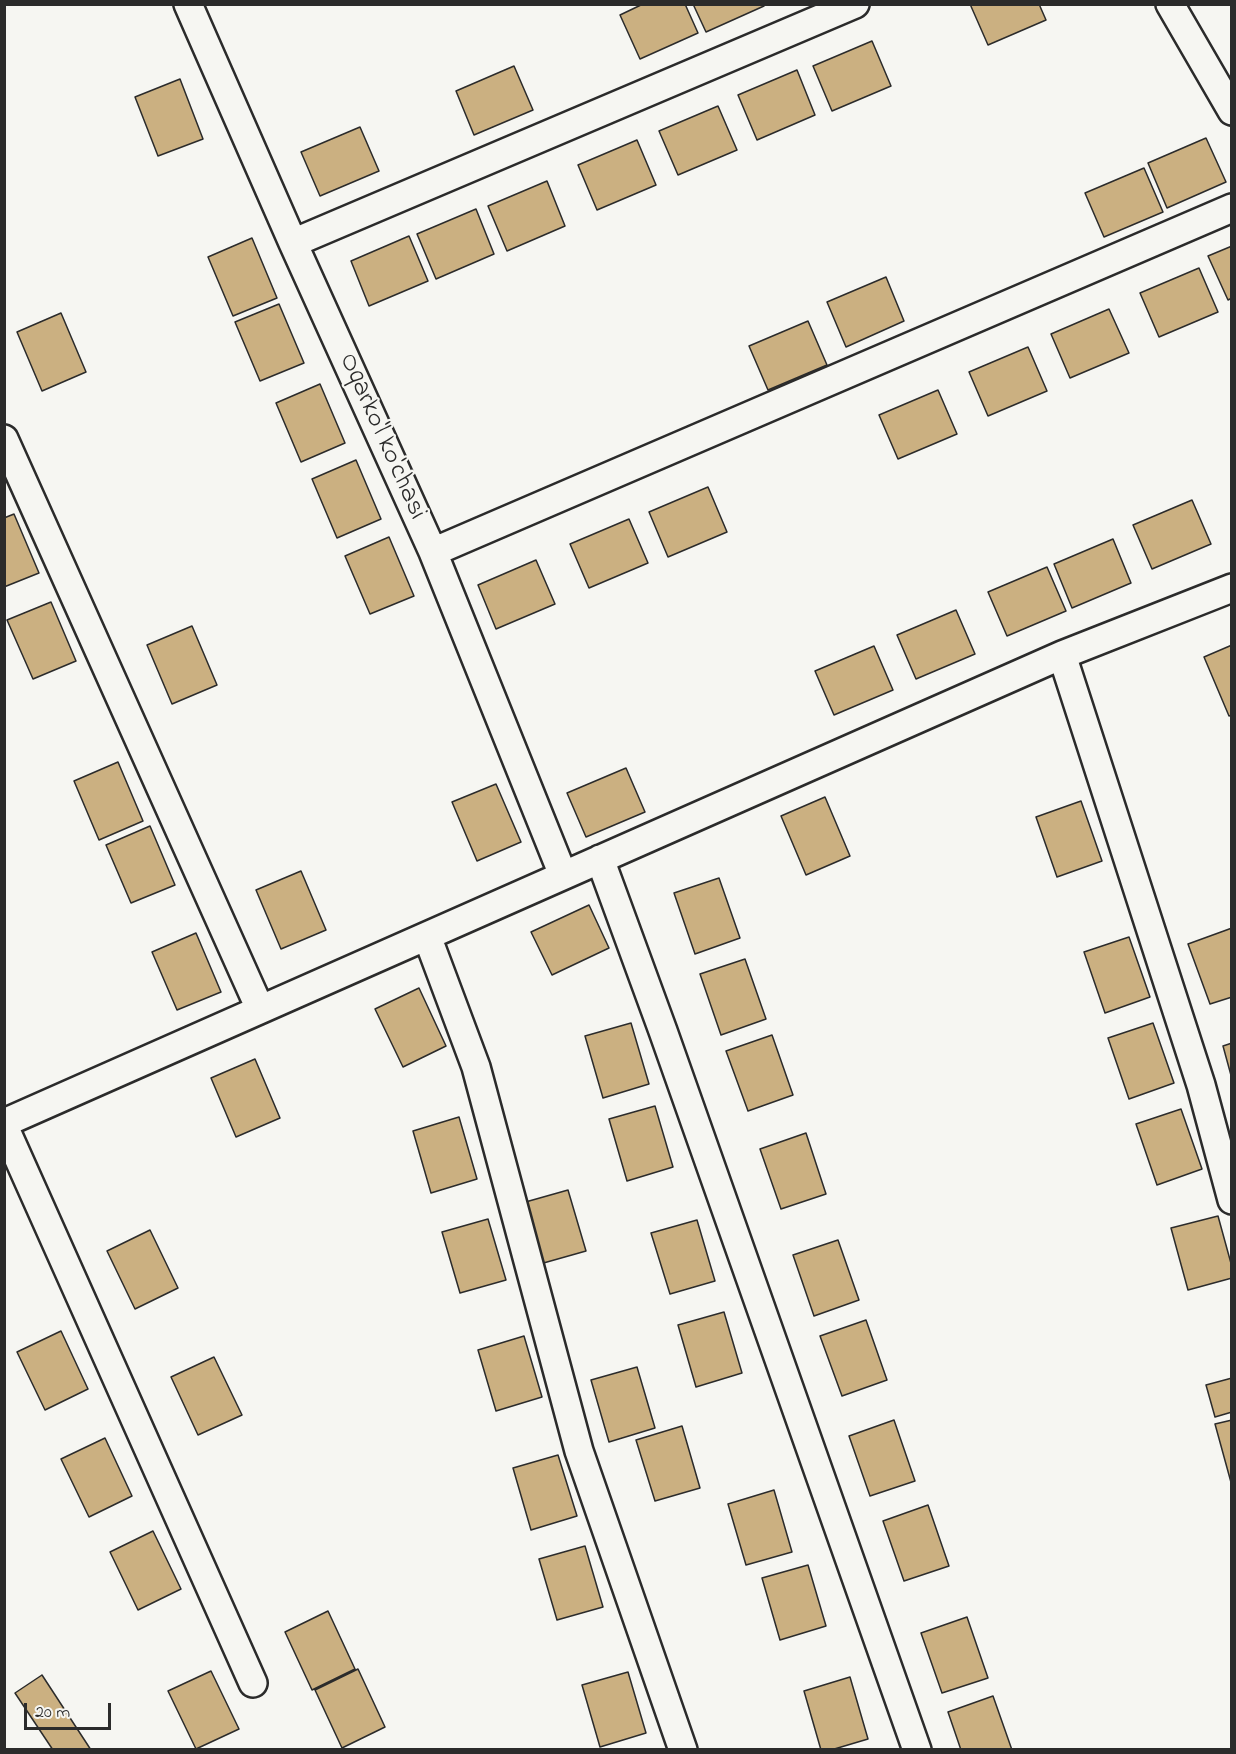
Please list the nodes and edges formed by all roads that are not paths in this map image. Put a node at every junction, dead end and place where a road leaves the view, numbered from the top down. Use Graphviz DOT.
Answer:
graph roads {
  1 [pos="188,4"];
  2 [pos="855,4"];
  3 [pos="1170,4"];
  4 [pos="1232,111"];
  5 [pos="1232,208"];
  6 [pos="293,243"];
  7 [pos="4,439"];
  8 [pos="434,552"];
  9 [pos="1232,588"];
  10 [pos="1062,655"];
  11 [pos="600,859"];
  12 [pos="563,875"];
  13 [pos="427,936"];
  14 [pos="260,1009"];
  15 [pos="4,1124"];
  16 [pos="1232,1200"];
  17 [pos="253,1683"];
  18 [pos="683,1749"];
  19 [pos="917,1749"];
  1 -- 6 [label="street, Oqarko'l ko'chasi"];
  2 -- 6 [label="street"];
  3 -- 4 [label="street"];
  5 -- 8 [label="street"];
  6 -- 8 [label="street, Oqarko'l ko'chasi"];
  7 -- 14 [label="street"];
  8 -- 12 [label="street, Oqarko'l ko'chasi"];
  9 -- 10 [label="street"];
  10 -- 11 [label="street"];
  10 -- 16 [label="street"];
  11 -- 12 [label="street"];
  11 -- 19 [label="street"];
  12 -- 13 [label="street"];
  13 -- 14 [label="street"];
  13 -- 18 [label="street"];
  14 -- 15 [label="street"];
  15 -- 17 [label="street"];
}
